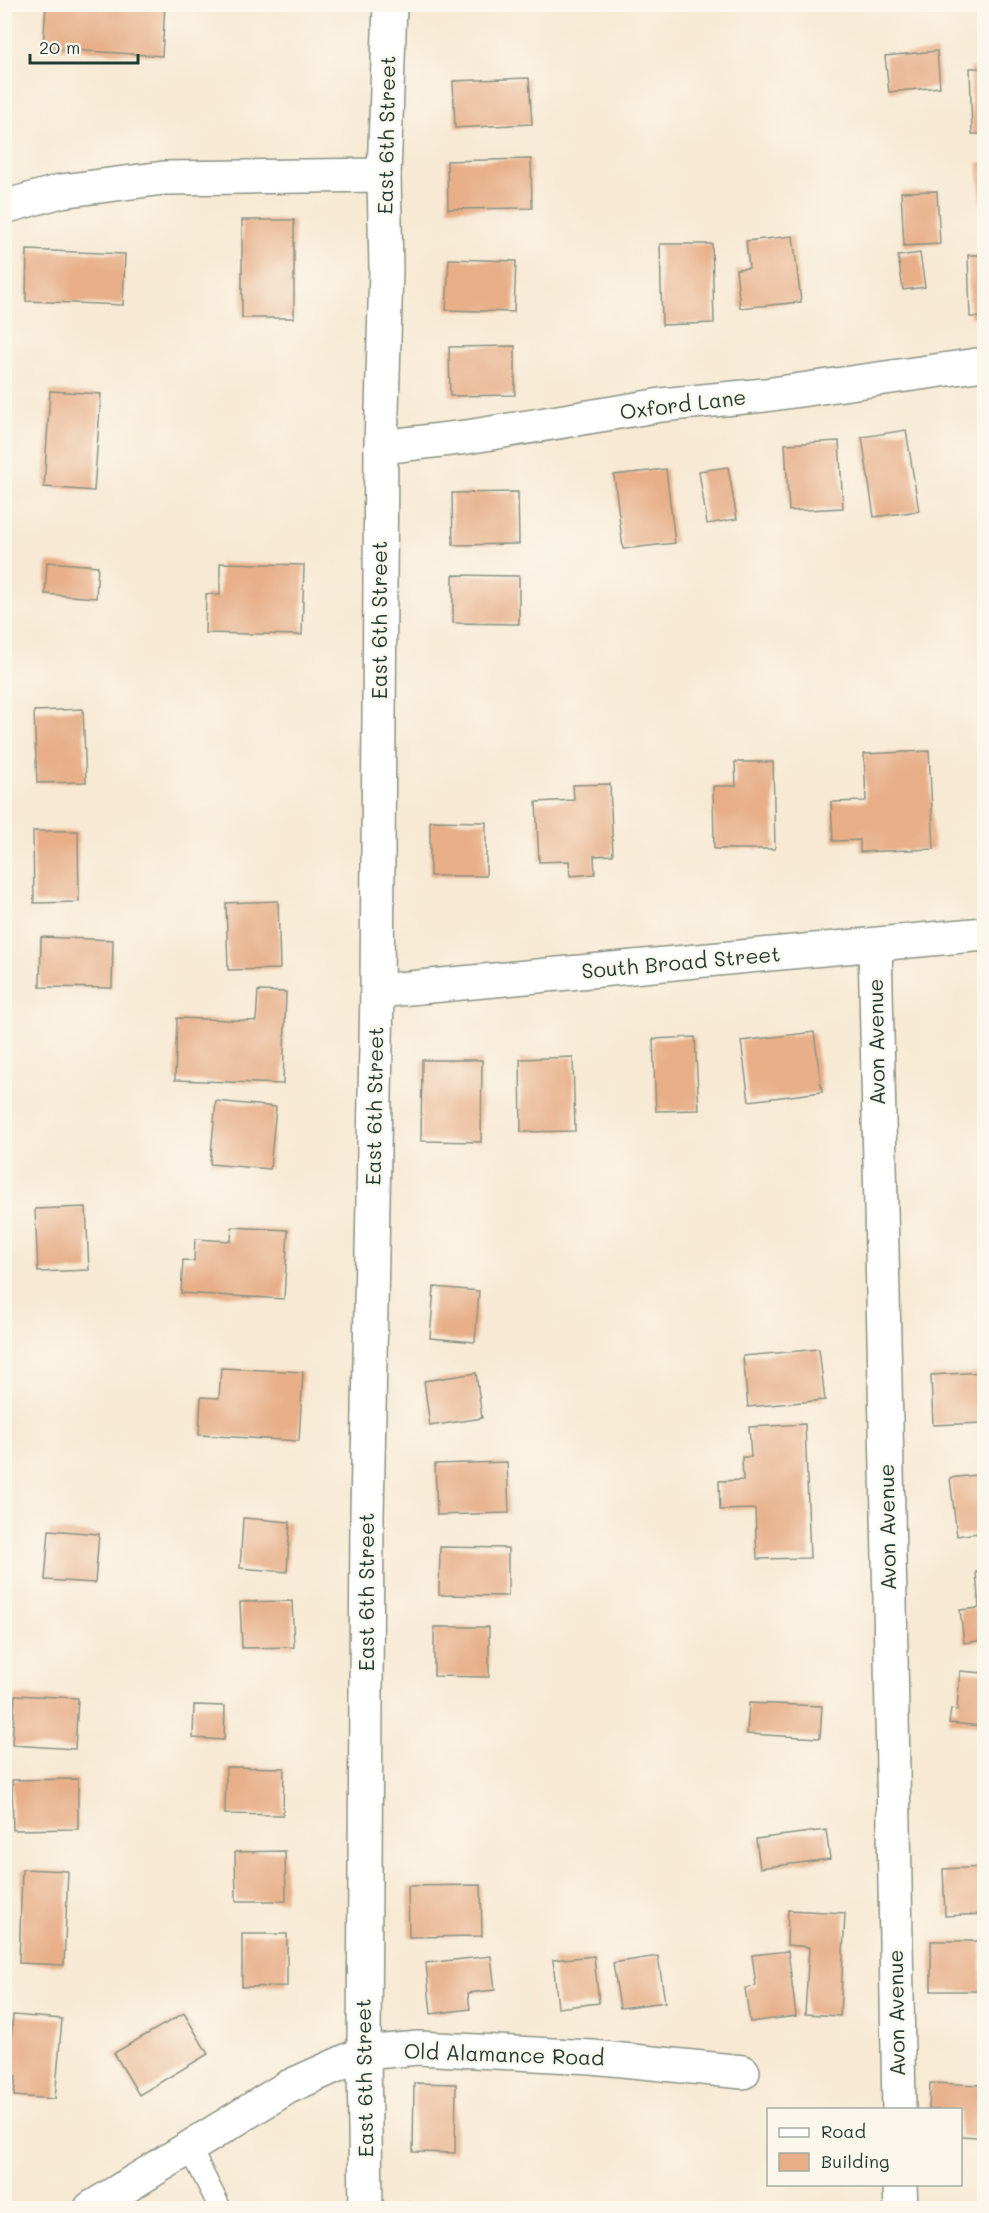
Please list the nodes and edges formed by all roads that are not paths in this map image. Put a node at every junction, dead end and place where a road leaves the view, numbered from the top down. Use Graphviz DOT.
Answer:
graph roads {
  1 [pos="390,4"];
  2 [pos="384,175"];
  3 [pos="4,207"];
  4 [pos="984,364"];
  5 [pos="381,447"];
  6 [pos="984,934"];
  7 [pos="874,945"];
  8 [pos="377,991"];
  9 [pos="364,2053"];
  10 [pos="743,2072"];
  11 [pos="899,2108"];
  12 [pos="190,2148"];
  13 [pos="900,2186"];
  14 [pos="212,2206"];
  15 [pos="91,2208"];
  16 [pos="366,2208"];
  17 [pos="901,2208"];
  1 -- 2 [label="street, East 6th Street"];
  2 -- 3 [label="street"];
  2 -- 5 [label="street, East 6th Street"];
  4 -- 5 [label="street, Oxford Lane"];
  5 -- 8 [label="street, East 6th Street"];
  6 -- 7 [label="street, South Broad Street"];
  7 -- 8 [label="street, South Broad Street"];
  7 -- 11 [label="street, Avon Avenue"];
  8 -- 9 [label="street, East 6th Street"];
  9 -- 10 [label="street, Old Alamance Road"];
  9 -- 12 [label="street, Old Alamance Road"];
  9 -- 16 [label="street, East 6th Street"];
  12 -- 14 [label="lane"];
  12 -- 15 [label="street, Old Alamance Road"];
  13 -- 17 [label="street"];
}
